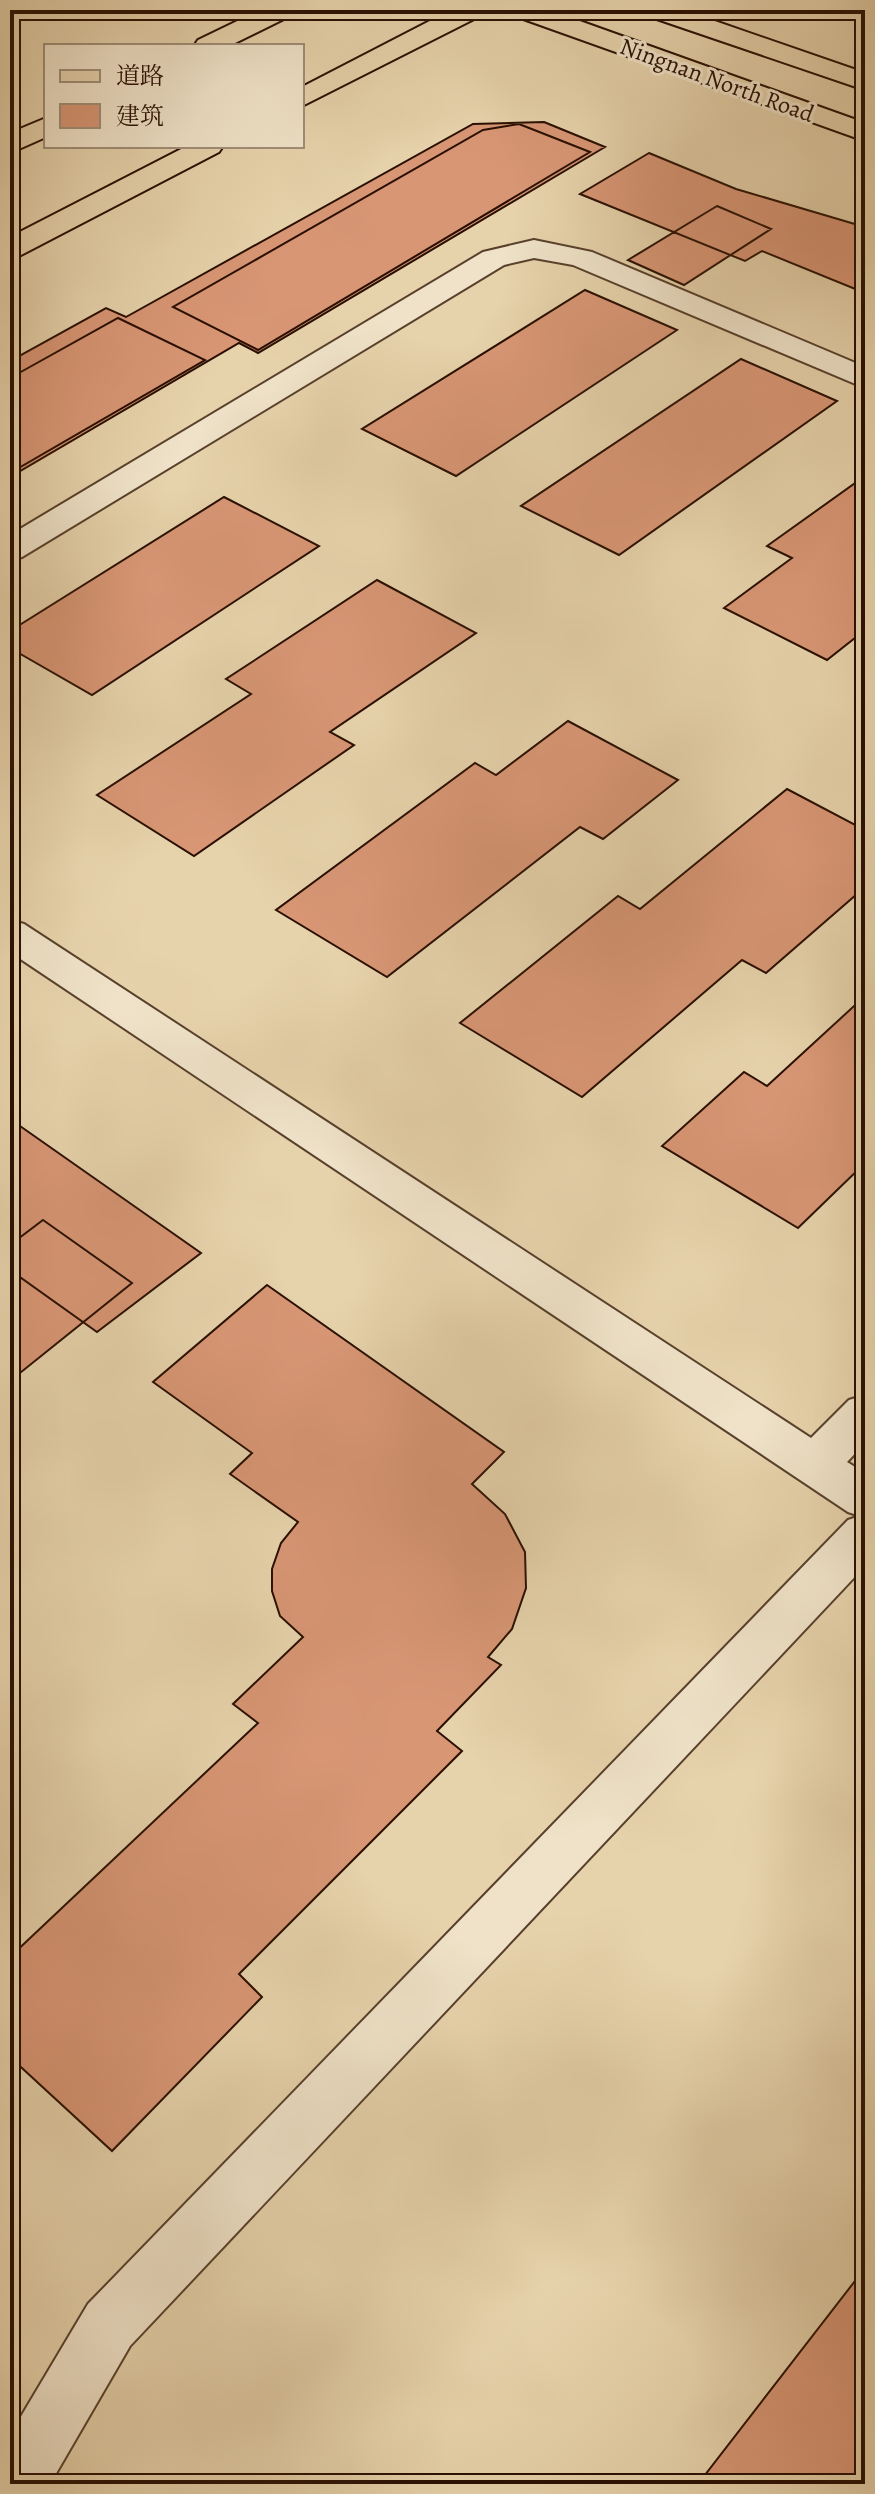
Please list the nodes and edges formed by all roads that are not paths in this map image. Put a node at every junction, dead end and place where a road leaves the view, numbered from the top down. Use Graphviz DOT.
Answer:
graph roads {
  1 [pos="281,10"];
  2 [pos="471,10"];
  3 [pos="524,10"];
  4 [pos="657,10"];
  5 [pos="212,44"];
  6 [pos="865,82"];
  7 [pos="304,97"];
  8 [pos="44,127"];
  9 [pos="865,133"];
  10 [pos="10,144"];
  11 [pos="205,148"];
  12 [pos="10,249"];
  13 [pos="865,378"];
  14 [pos="10,550"];
  15 [pos="10,933"];
  16 [pos="865,1413"];
  17 [pos="815,1465"];
  18 [pos="865,1498"];
  19 [pos="865,1534"];
  20 [pos="23,2484"];
  1 -- 5 [label="main road"];
  2 -- 7 [label="main road"];
  3 -- 9 [label="main road, Ningnan North Road"];
  4 -- 6 [label="main road"];
  8 -- 10 [label="main road"];
  11 -- 12 [label="main road"];
  13 -- 14 [label="street"];
  15 -- 17 [label="street"];
  16 -- 17 [label="street"];
  17 -- 18 [label="street"];
  19 -- 20 [label="street"];
}
